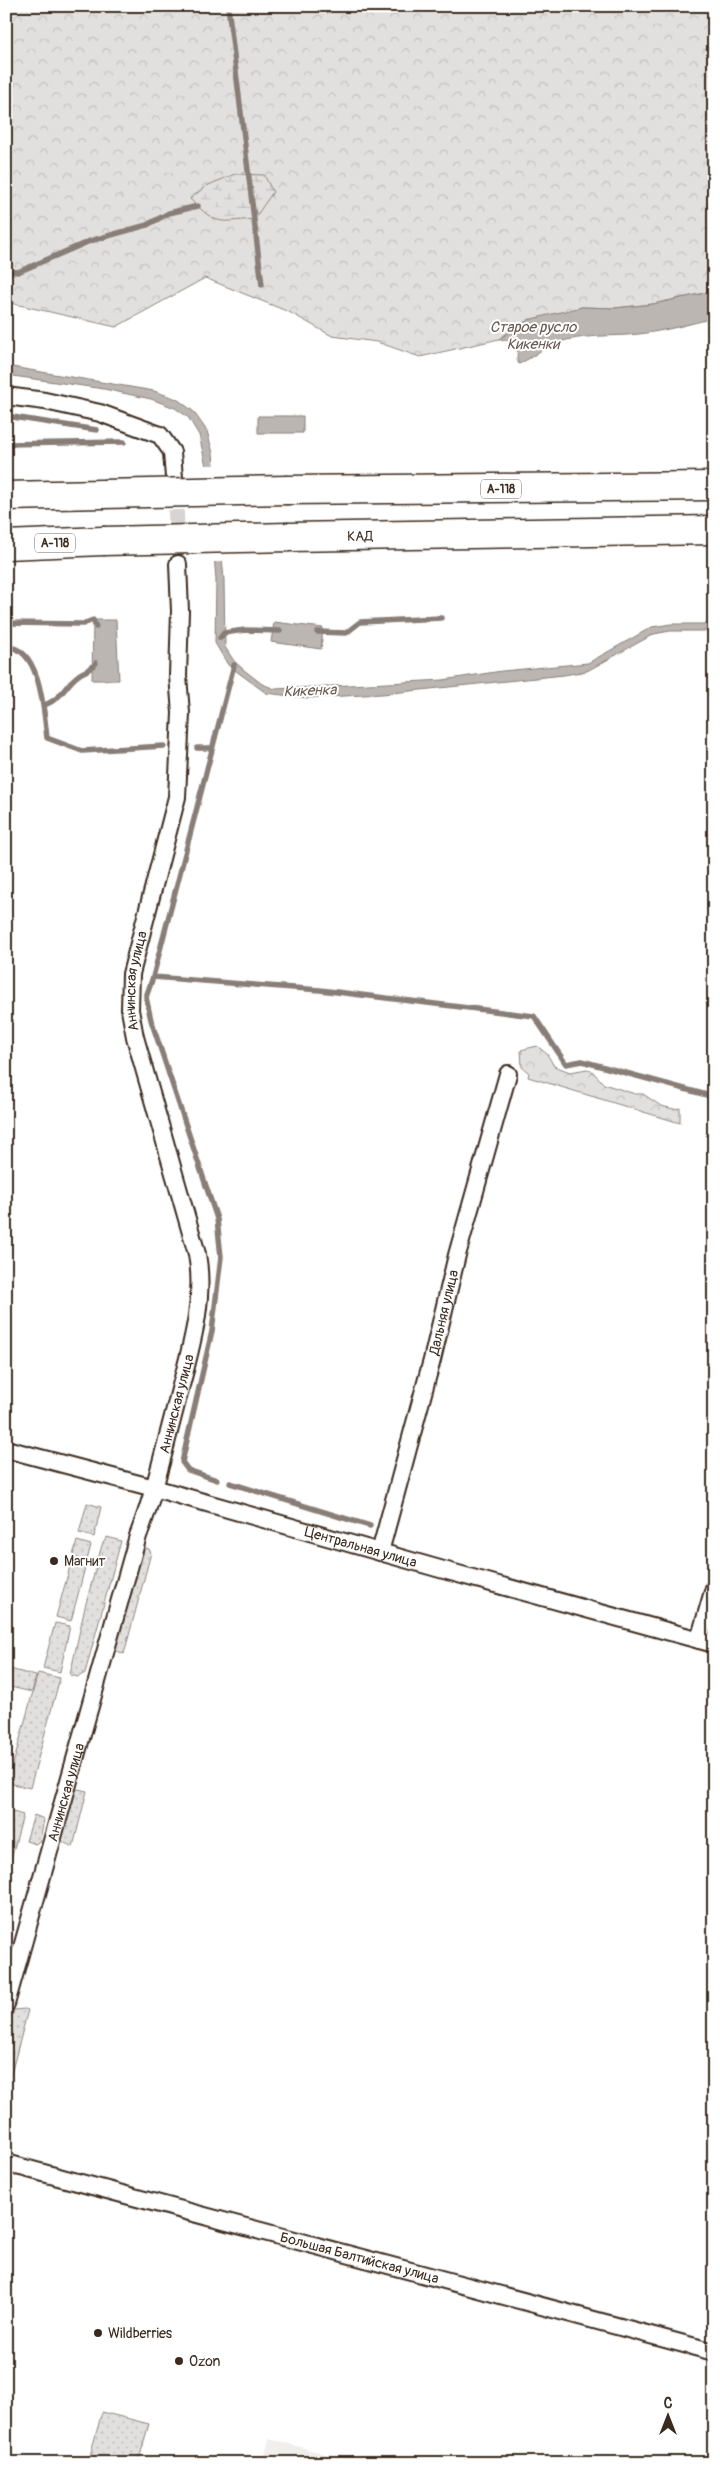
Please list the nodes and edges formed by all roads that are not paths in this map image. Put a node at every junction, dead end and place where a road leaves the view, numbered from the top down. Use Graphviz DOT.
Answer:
graph roads {
  1 [pos="6,396"];
  2 [pos="174,478"];
  3 [pos="714,486"];
  4 [pos="6,496"];
  5 [pos="714,530"];
  6 [pos="6,545"];
  7 [pos="178,564"];
  8 [pos="508,1074"];
  9 [pos="6,1449"];
  10 [pos="154,1488"];
  11 [pos="380,1552"];
  12 [pos="714,1588"];
  13 [pos="706,1642"];
  14 [pos="6,2004"];
  15 [pos="6,2162"];
  16 [pos="714,2352"];
  1 -- 2 [label="street"];
  3 -- 4 [label="highway, А-118, bridge"];
  5 -- 6 [label="highway, КАД / А-118, bridge"];
  7 -- 10 [label="street, Аннинская улица"];
  8 -- 11 [label="street, Дальняя улица"];
  9 -- 10 [label="street, Центральная улица"];
  10 -- 11 [label="street, Центральная улица"];
  10 -- 14 [label="street, Аннинская улица"];
  11 -- 13 [label="street, Центральная улица"];
  12 -- 13 [label="street"];
  15 -- 16 [label="street, Большая Балтийская улица"];
}
